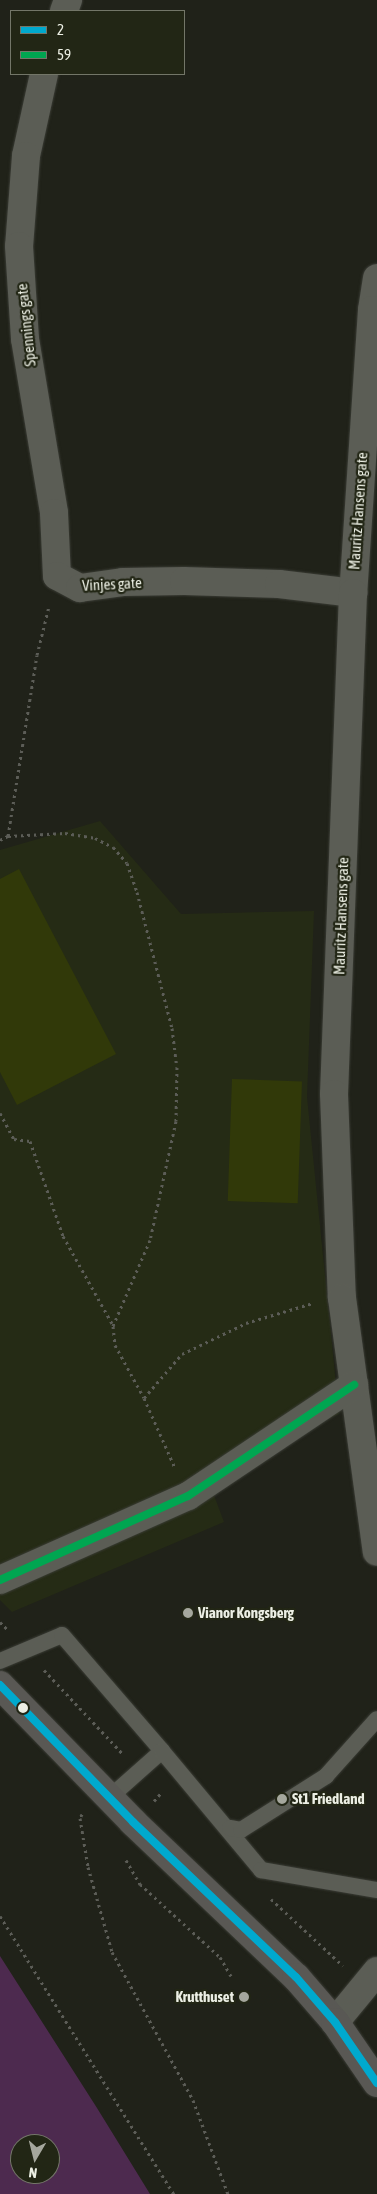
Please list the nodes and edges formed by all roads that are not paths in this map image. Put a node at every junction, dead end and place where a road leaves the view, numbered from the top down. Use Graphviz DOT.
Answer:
graph roads {
  1 [pos="44,75"];
  2 [pos="377,278"];
  3 [pos="57,576"];
  4 [pos="353,593"];
  5 [pos="354,1385"];
  6 [pos="377,1552"];
  7 [pos="0,1580"];
  8 [pos="0,1660"];
  9 [pos="0,1685"];
  10 [pos="377,1719"];
  11 [pos="162,1751"];
  12 [pos="99,1806"];
  13 [pos="230,1828"];
  14 [pos="377,1890"];
  15 [pos="377,1971"];
  16 [pos="335,2022"];
  17 [pos="377,2083"];
  1 -- 3 [label="street, Spennings gate"];
  2 -- 4 [label="street, Mauritz Hansens gate"];
  3 -- 4 [label="street, Vinjes gate"];
  4 -- 5 [label="street, Mauritz Hansens gate"];
  5 -- 6 [label="street, Mauritz Hansens gate"];
  5 -- 7 [label="street"];
  8 -- 11 [label="lane"];
  9 -- 12 [label="main road"];
  10 -- 13 [label="lane"];
  11 -- 12 [label="lane"];
  11 -- 13 [label="lane"];
  12 -- 16 [label="main road"];
  13 -- 14 [label="lane"];
  15 -- 16 [label="street"];
  16 -- 17 [label="main road"];
}
